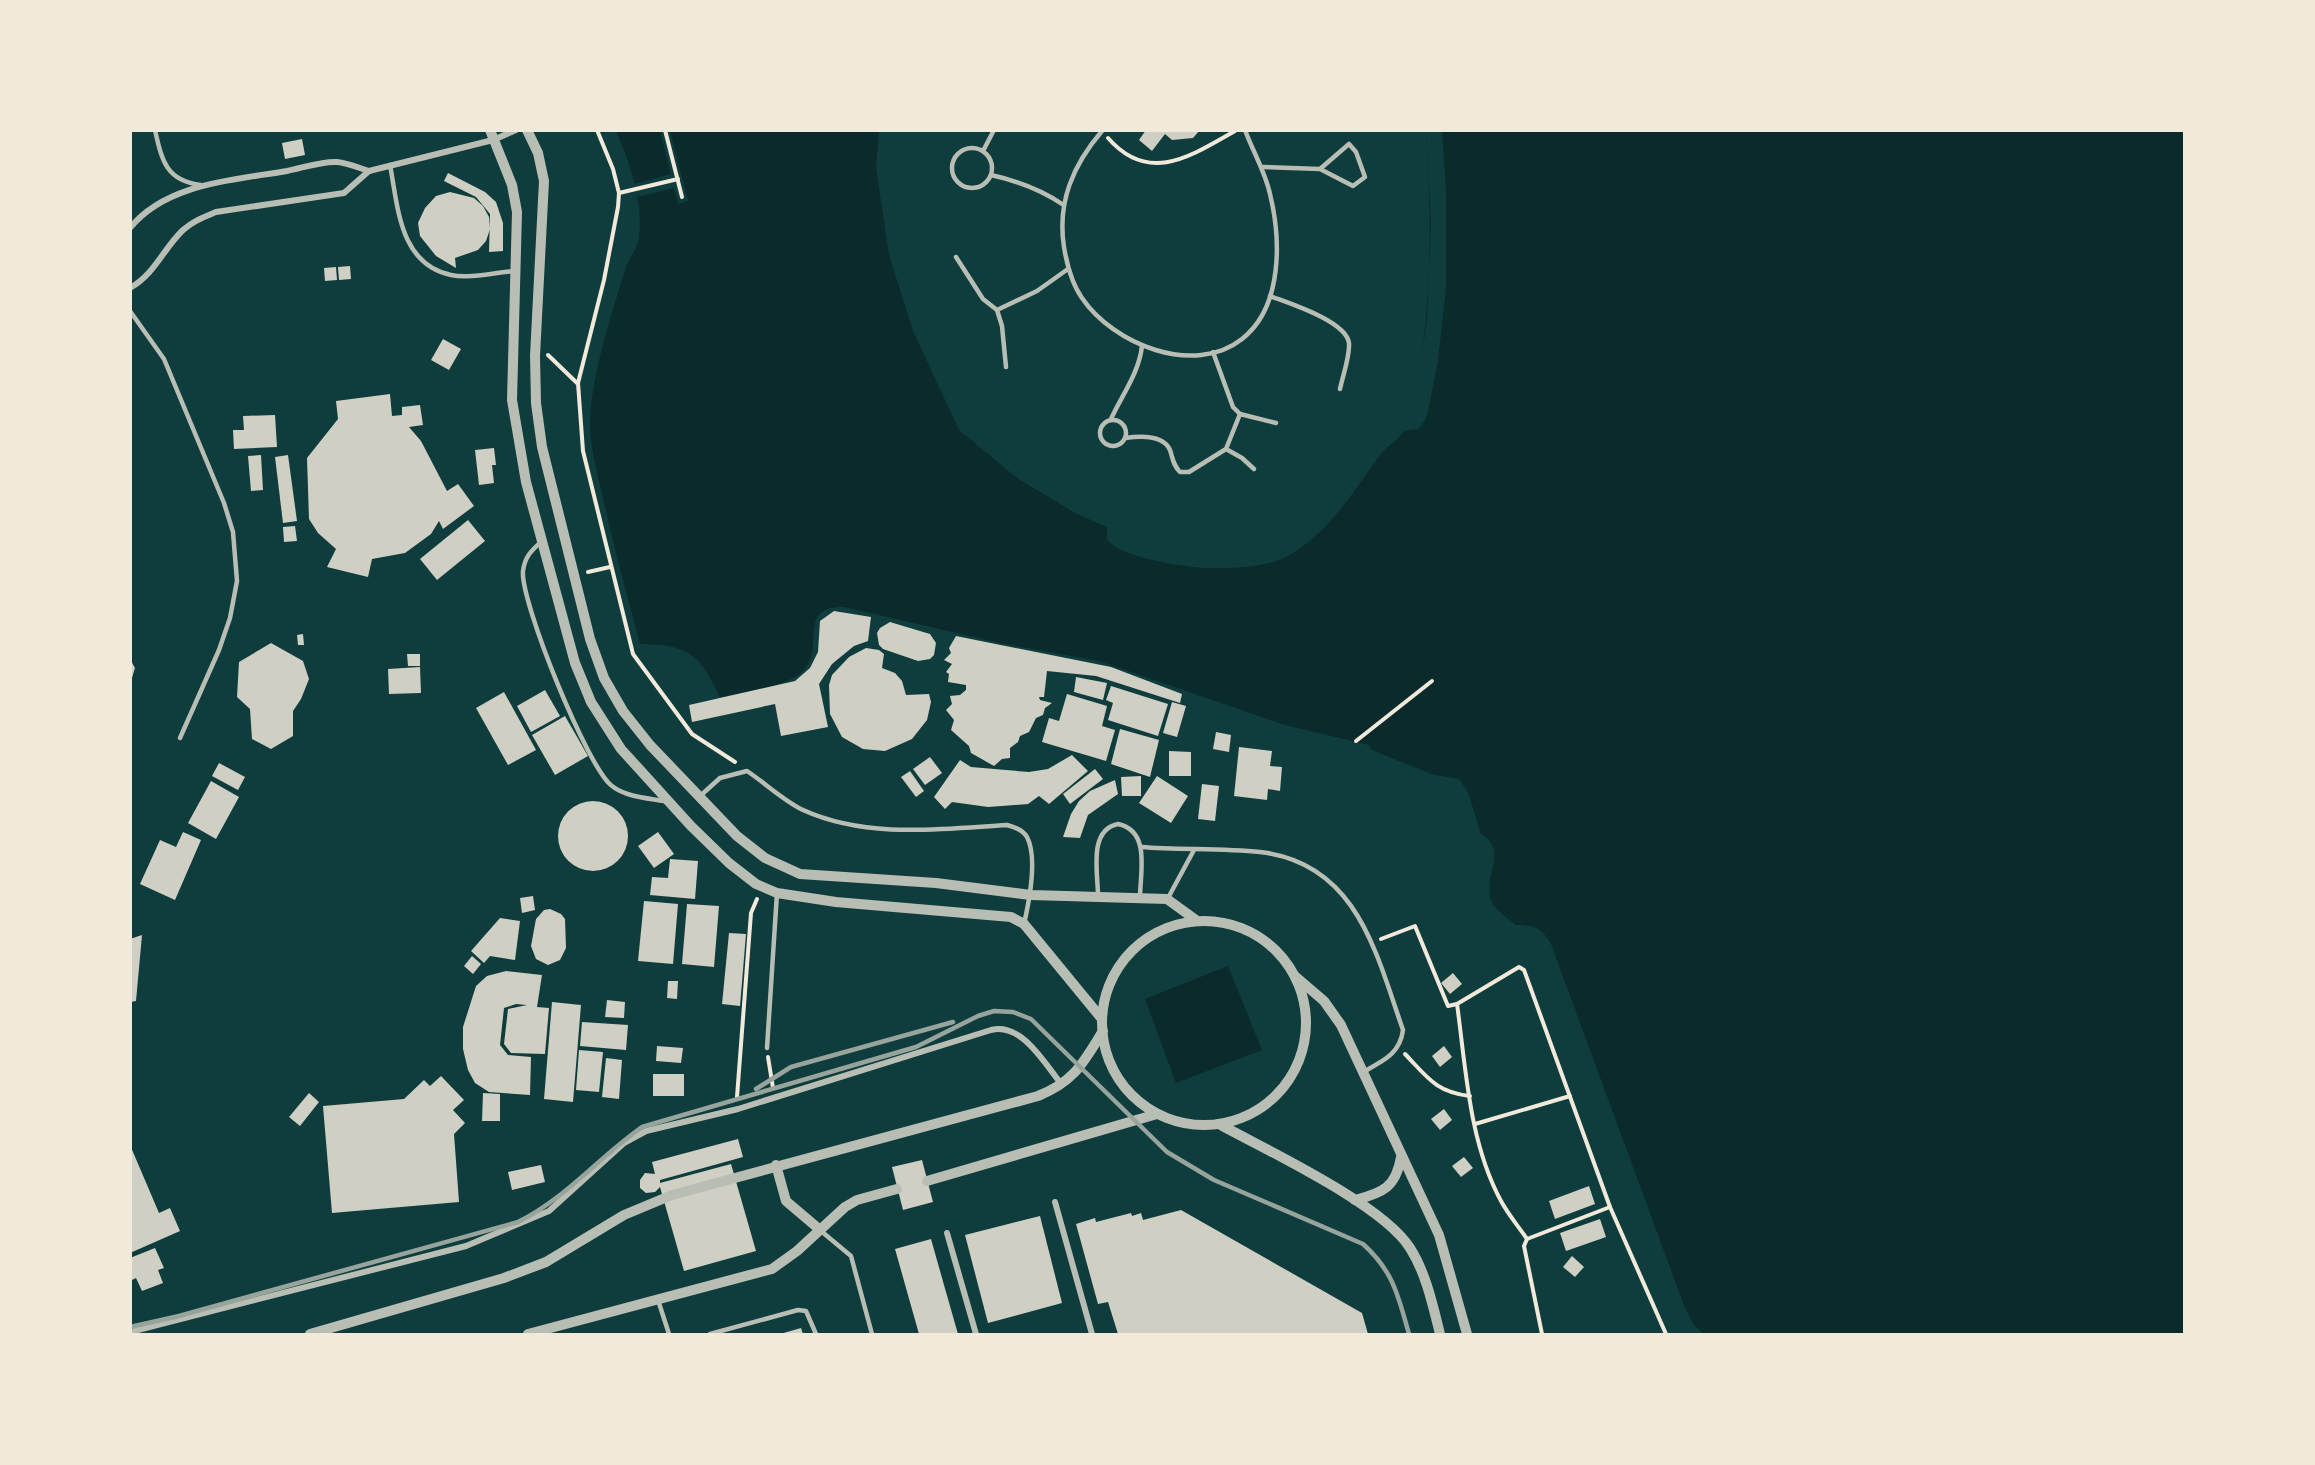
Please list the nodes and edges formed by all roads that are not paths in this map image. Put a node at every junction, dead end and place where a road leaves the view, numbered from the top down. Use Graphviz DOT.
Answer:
graph roads {
  1 [pos="160,130"];
  2 [pos="516,130"];
  3 [pos="527,130"];
  4 [pos="994,130"];
  5 [pos="1102,130"];
  6 [pos="1245,130"];
  7 [pos="155,134"];
  8 [pos="492,135"];
  9 [pos="983,151"];
  10 [pos="390,165"];
  11 [pos="1263,167"];
  12 [pos="1320,169"];
  13 [pos="369,171"];
  14 [pos="991,174"];
  15 [pos="204,186"];
  16 [pos="1062,204"];
  17 [pos="130,218"];
  18 [pos="139,218"];
  19 [pos="130,228"];
  20 [pos="956,257"];
  21 [pos="1068,269"];
  22 [pos="516,271"];
  23 [pos="130,288"];
  24 [pos="1270,296"];
  25 [pos="997,310"];
  26 [pos="130,311"];
  27 [pos="1142,346"];
  28 [pos="1213,352"];
  29 [pos="1006,367"];
  30 [pos="1340,389"];
  31 [pos="1240,414"];
  32 [pos="1111,419"];
  33 [pos="1276,423"];
  34 [pos="1125,438"];
  35 [pos="1226,449"];
  36 [pos="1254,469"];
  37 [pos="542,540"];
  38 [pos="180,738"];
  39 [pos="699,797"];
  40 [pos="670,802"];
  41 [pos="1141,848"];
  42 [pos="1194,850"];
  43 [pos="777,893"];
  44 [pos="1031,895"];
  45 [pos="1098,896"];
  46 [pos="1140,898"];
  47 [pos="1167,899"];
  48 [pos="1196,920"];
  49 [pos="1024,924"];
  50 [pos="1295,977"];
  51 [pos="1102,1019"];
  52 [pos="1103,1031"];
  53 [pos="767,1048"];
  54 [pos="1362,1073"];
  55 [pos="1063,1085"];
  56 [pos="1157,1114"];
  57 [pos="1219,1124"];
  58 [pos="1401,1157"];
  59 [pos="776,1165"];
  60 [pos="927,1181"];
  61 [pos="897,1189"];
  62 [pos="1355,1200"];
  63 [pos="1055,1202"];
  64 [pos="819,1229"];
  65 [pos="947,1233"];
  66 [pos="658,1299"];
  67 [pos="130,1332"];
  68 [pos="310,1335"];
  69 [pos="528,1335"];
  70 [pos="669,1335"];
  71 [pos="710,1335"];
  72 [pos="816,1335"];
  73 [pos="872,1335"];
  74 [pos="976,1335"];
  75 [pos="1092,1335"];
  76 [pos="1440,1335"];
  77 [pos="1467,1335"];
  1 -- 7 [label="lane"];
  2 -- 8 [label="street"];
  3 -- 39 [label="street"];
  4 -- 9 [label="lane"];
  5 -- 16 [label="lane"];
  6 -- 11 [label="lane"];
  7 -- 15 [label="lane"];
  8 -- 10 [label="street"];
  8 -- 22 [label="street"];
  9 -- 14 [label="lane"];
  9 -- 14 [label="lane"];
  10 -- 13 [label="street"];
  10 -- 22 [label="lane"];
  11 -- 12 [label="lane"];
  11 -- 24 [label="lane"];
  12 -- 12 [label="lane"];
  13 -- 15 [label="street"];
  13 -- 23 [label="street"];
  14 -- 16 [label="lane"];
  15 -- 18 [label="street"];
  16 -- 21 [label="lane"];
  17 -- 18 [label="street"];
  18 -- 19 [label="street"];
  20 -- 25 [label="lane"];
  21 -- 25 [label="lane"];
  21 -- 27 [label="lane"];
  22 -- 37 [label="street"];
  24 -- 28 [label="lane"];
  24 -- 30 [label="lane"];
  25 -- 29 [label="lane"];
  26 -- 38 [label="lane"];
  27 -- 28 [label="lane"];
  27 -- 32 [label="lane"];
  28 -- 31 [label="lane"];
  31 -- 33 [label="lane"];
  31 -- 35 [label="lane"];
  32 -- 34 [label="lane"];
  32 -- 34 [label="lane"];
  34 -- 35 [label="lane"];
  35 -- 36 [label="lane"];
  37 -- 40 [label="street"];
  37 -- 40 [label="lane"];
  39 -- 44 [label="street"];
  39 -- 44 [label="lane"];
  40 -- 43 [label="street"];
  41 -- 42 [label="lane"];
  41 -- 45 [label="lane"];
  41 -- 46 [label="lane"];
  42 -- 47 [label="lane"];
  42 -- 54 [label="lane"];
  43 -- 49 [label="street"];
  43 -- 53 [label="lane"];
  44 -- 45 [label="street"];
  44 -- 49 [label="lane"];
  45 -- 46 [label="street"];
  46 -- 47 [label="street"];
  47 -- 48 [label="street"];
  48 -- 50 [label="street"];
  48 -- 51 [label="street"];
  49 -- 51 [label="street"];
  50 -- 54 [label="street"];
  50 -- 57 [label="street"];
  51 -- 52 [label="street"];
  52 -- 55 [label="street"];
  52 -- 56 [label="street"];
  54 -- 58 [label="street"];
  55 -- 59 [label="street"];
  55 -- 67 [label="street"];
  56 -- 57 [label="street"];
  56 -- 60 [label="street"];
  57 -- 62 [label="street"];
  58 -- 62 [label="street"];
  58 -- 77 [label="street"];
  59 -- 64 [label="street"];
  59 -- 68 [label="street"];
  61 -- 64 [label="street"];
  62 -- 76 [label="street"];
  63 -- 75 [label="street"];
  64 -- 66 [label="street"];
  64 -- 73 [label="lane"];
  65 -- 74 [label="street"];
  66 -- 69 [label="street"];
  66 -- 70 [label="lane"];
  71 -- 72 [label="lane"];
}
